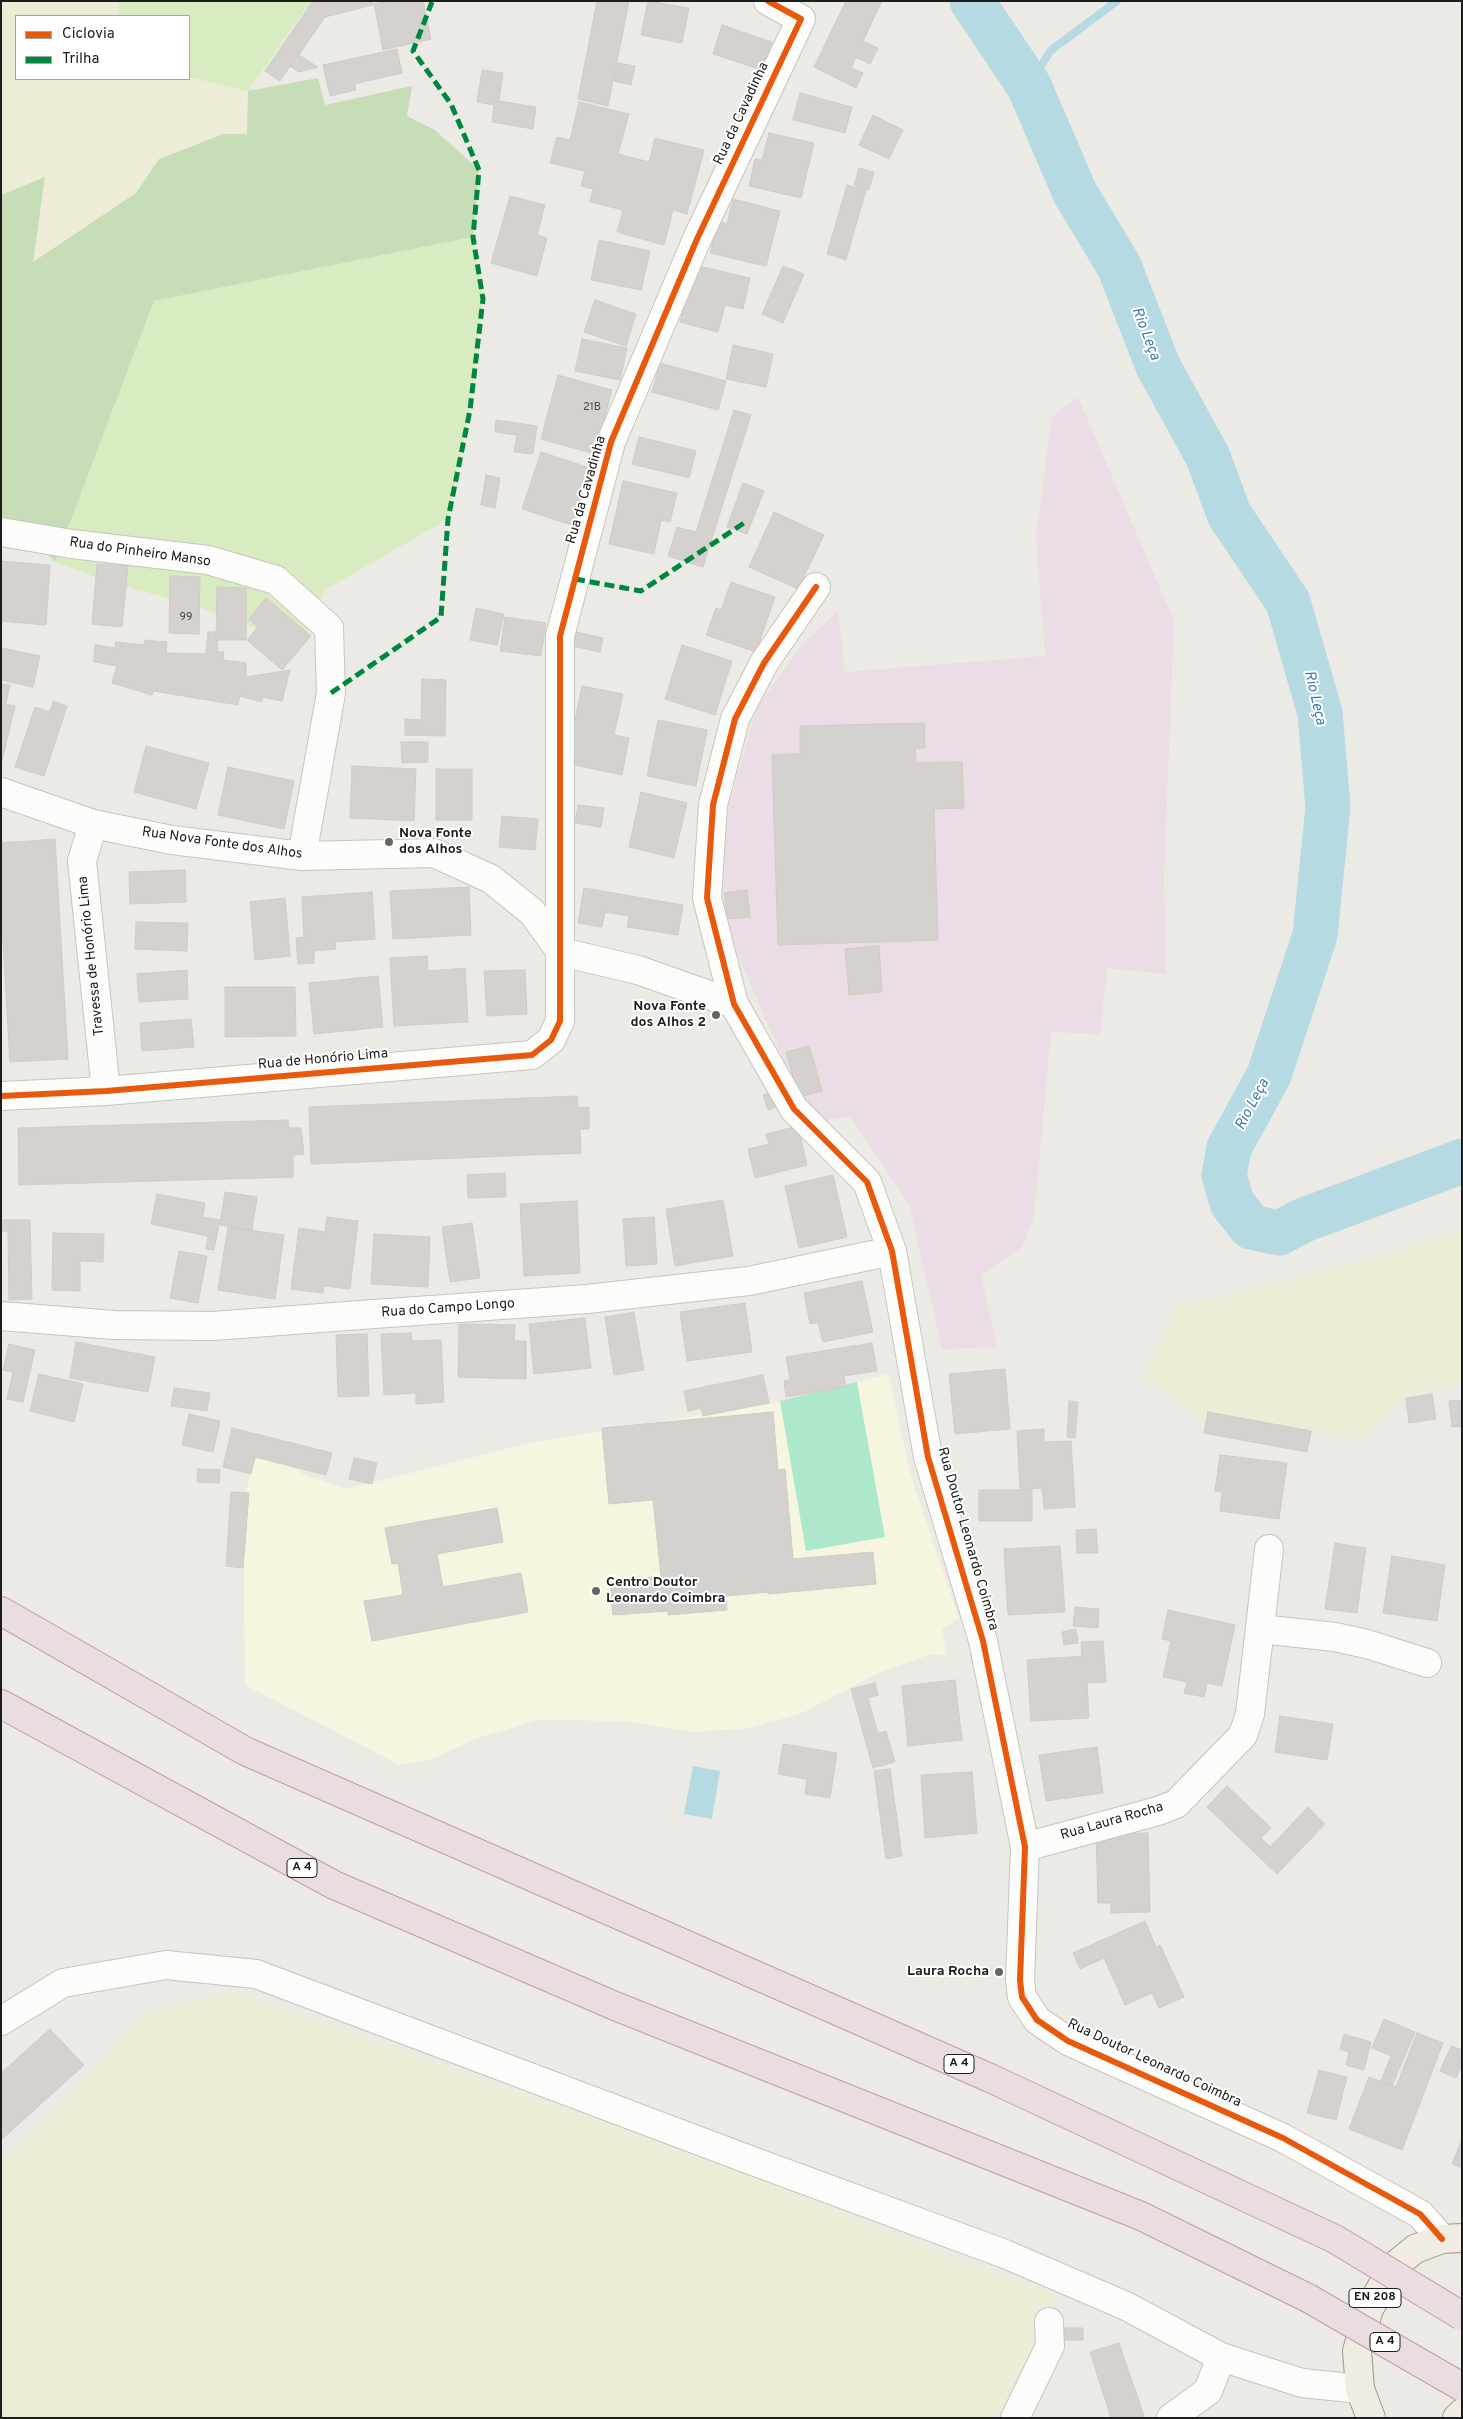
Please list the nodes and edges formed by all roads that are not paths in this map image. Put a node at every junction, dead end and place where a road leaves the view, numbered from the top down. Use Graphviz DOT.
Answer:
graph roads {
  1 [pos="768,1"];
  2 [pos="805,10"];
  3 [pos="1,532"];
  4 [pos="816,586"];
  5 [pos="1,792"];
  6 [pos="93,824"];
  7 [pos="302,856"];
  8 [pos="561,952"];
  9 [pos="734,1004"];
  10 [pos="106,1091"];
  11 [pos="1,1096"];
  12 [pos="892,1251"];
  13 [pos="1,1316"];
  14 [pos="1269,1549"];
  15 [pos="1,1611"];
  16 [pos="1260,1629"];
  17 [pos="1428,1663"];
  18 [pos="1,1704"];
  19 [pos="1025,1847"];
  20 [pos="1,2021"];
  21 [pos="1452,2238"];
  22 [pos="1462,2316"];
  23 [pos="1049,2322"];
  24 [pos="1221,2357"];
  25 [pos="1462,2387"];
  26 [pos="1360,2389"];
  27 [pos="1462,2413"];
  28 [pos="1372,2417"];
  29 [pos="1015,2418"];
  30 [pos="1171,2418"];
  31 [pos="1457,2418"];
  1 -- 2 [label="street, Rua da Cavadinha"];
  2 -- 8 [label="street, Rua da Cavadinha"];
  3 -- 7 [label="street, Rua do Pinheiro Manso"];
  4 -- 9 [label="street, Rua Doutor Leonardo Coimbra"];
  5 -- 6 [label="street, Rua Nova Fonte dos Alhos"];
  6 -- 7 [label="street, Rua Nova Fonte dos Alhos"];
  6 -- 10 [label="street, Travessa de Honório Lima"];
  7 -- 8 [label="street, Rua Nova Fonte dos Alhos"];
  8 -- 9 [label="street"];
  8 -- 10 [label="street, Rua de Honório Lima"];
  9 -- 12 [label="street, Rua Doutor Leonardo Coimbra"];
  10 -- 11 [label="street, Rua de Honório Lima"];
  12 -- 13 [label="street, Rua do Campo Longo"];
  12 -- 19 [label="street, Rua Doutor Leonardo Coimbra"];
  14 -- 16 [label="street, Rua Laura Rocha"];
  15 -- 22 [label="highway, A 4, bridge"];
  16 -- 17 [label="street"];
  16 -- 19 [label="street, Rua Laura Rocha"];
  18 -- 25 [label="highway, A 4, bridge"];
  19 -- 21 [label="street, Rua Doutor Leonardo Coimbra"];
  20 -- 24 [label="street"];
  21 -- 26 [label="main road, EN 208"];
  23 -- 29 [label="street"];
  24 -- 26 [label="street"];
  24 -- 30 [label="street"];
  26 -- 28 [label="main road, EN 208"];
  27 -- 31 [label="main road"];
}
